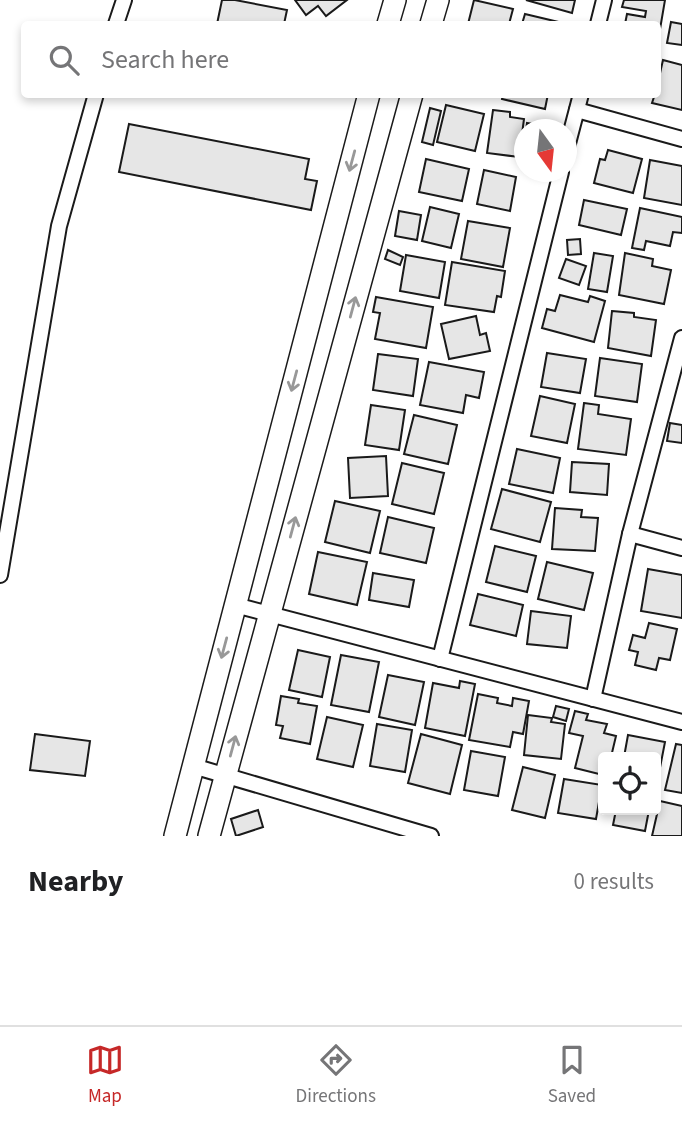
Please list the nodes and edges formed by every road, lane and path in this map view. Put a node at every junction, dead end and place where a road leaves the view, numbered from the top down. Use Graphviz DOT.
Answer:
graph roads {
  1 [pos="124,0"];
  2 [pos="395,0"];
  3 [pos="438,0"];
  4 [pos="604,0"];
  5 [pos="117,21"];
  6 [pos="389,21"];
  7 [pos="432,21"];
  8 [pos="599,21"];
  9 [pos="95,98"];
  10 [pos="368,98"];
  11 [pos="411,98"];
  12 [pos="580,98"];
  13 [pos="577,110"];
  14 [pos="575,119"];
  15 [pos="682,139"];
  16 [pos="559,182"];
  17 [pos="682,338"];
  18 [pos="630,534"];
  19 [pos="682,548"];
  20 [pos="0,575"];
  21 [pos="235,605"];
  22 [pos="269,615"];
  23 [pos="440,659"];
  24 [pos="593,699"];
  25 [pos="682,722"];
  26 [pos="193,765"];
  27 [pos="225,776"];
  28 [pos="383,830"];
  29 [pos="175,836"];
  30 [pos="209,836"];
  31 [pos="431,836"];
  1 -- 5 [label="street"];
  2 -- 6 [label="street"];
  3 -- 7 [label="street"];
  4 -- 8 [label="street"];
  9 -- 20 [label="street"];
  10 -- 21 [label="street, one-way"];
  22 -- 11 [label="street, one-way"];
  12 -- 13 [label="street"];
  13 -- 14 [label="street"];
  13 -- 15 [label="street"];
  16 -- 23 [label="street"];
  17 -- 18 [label="street"];
  18 -- 19 [label="street"];
  18 -- 24 [label="street"];
  21 -- 22 [label="street"];
  21 -- 26 [label="street, one-way"];
  22 -- 23 [label="street"];
  27 -- 22 [label="street, one-way"];
  23 -- 24 [label="street"];
  24 -- 25 [label="street"];
  26 -- 27 [label="street"];
  26 -- 29 [label="street"];
  27 -- 28 [label="street"];
  27 -- 30 [label="street"];
  28 -- 31 [label="street"];
}
